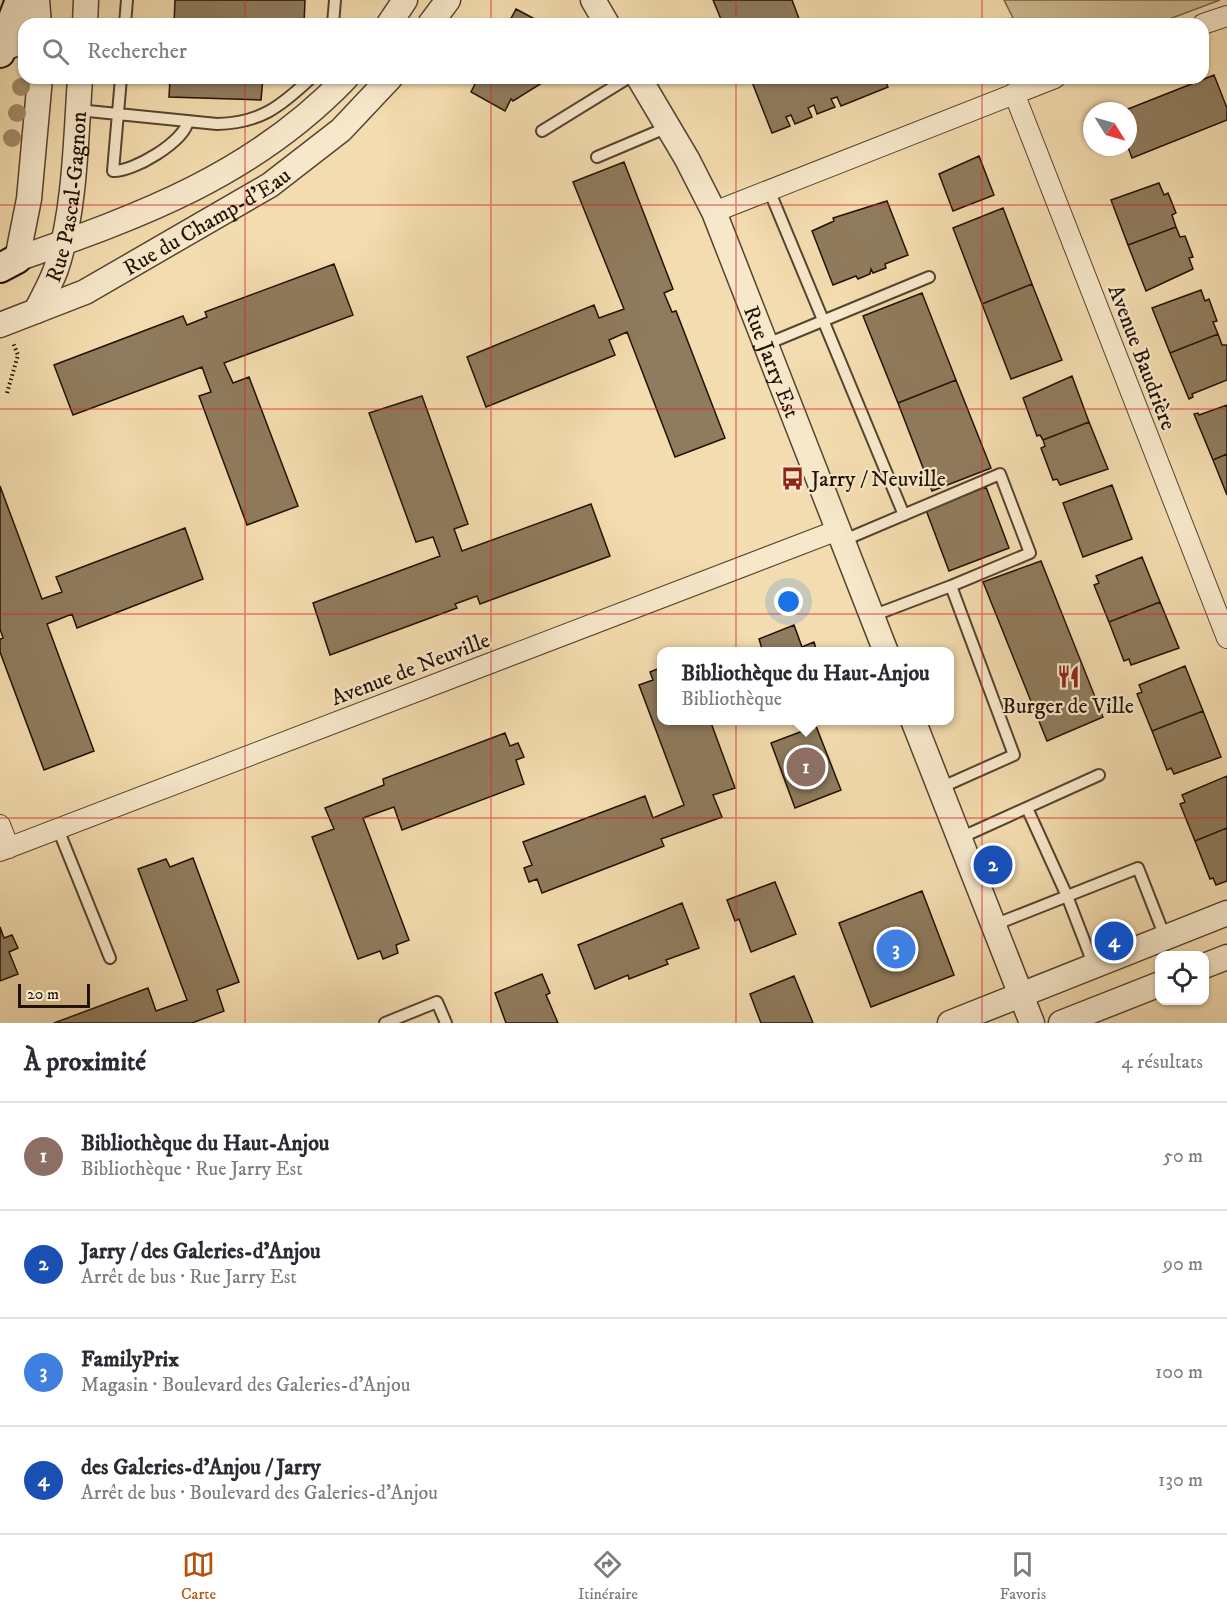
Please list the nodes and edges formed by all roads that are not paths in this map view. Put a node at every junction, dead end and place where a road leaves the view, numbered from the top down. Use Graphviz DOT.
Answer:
graph roads {
  1 [pos="86,0"];
  2 [pos="127,0"];
  3 [pos="405,0"];
  4 [pos="448,0"];
  5 [pos="593,0"];
  6 [pos="337,2"];
  7 [pos="1227,16"];
  8 [pos="84,18"];
  9 [pos="126,18"];
  10 [pos="334,18"];
  11 [pos="393,18"];
  12 [pos="434,18"];
  13 [pos="604,18"];
  14 [pos="1209,22"];
  15 [pos="18,24"];
  16 [pos="18,50"];
  17 [pos="0,55"];
  18 [pos="39,84"];
  19 [pos="80,84"];
  20 [pos="120,84"];
  21 [pos="304,84"];
  22 [pos="339,84"];
  23 [pos="384,84"];
  24 [pos="618,84"];
  25 [pos="643,84"];
  26 [pos="1039,84"];
  27 [pos="1014,93"];
  28 [pos="78,110"];
  29 [pos="118,114"];
  30 [pos="188,121"];
  31 [pos="668,126"];
  32 [pos="542,131"];
  33 [pos="597,157"];
  34 [pos="769,190"];
  35 [pos="714,212"];
  36 [pos="63,243"];
  37 [pos="6,262"];
  38 [pos="929,277"];
  39 [pos="36,311"];
  40 [pos="824,322"];
  41 [pos="6,332"];
  42 [pos="767,344"];
  43 [pos="904,515"];
  44 [pos="840,536"];
  45 [pos="951,585"];
  46 [pos="872,616"];
  47 [pos="1227,638"];
  48 [pos="884,647"];
  49 [pos="915,725"];
  50 [pos="1099,775"];
  51 [pos="939,789"];
  52 [pos="1027,808"];
  53 [pos="0,825"];
  54 [pos="58,829"];
  55 [pos="960,838"];
  56 [pos="4,850"];
  57 [pos="1067,896"];
  58 [pos="1227,913"];
  59 [pos="994,925"];
  60 [pos="1165,938"];
  61 [pos="1227,957"];
  62 [pos="110,958"];
  63 [pos="1209,964"];
  64 [pos="1094,966"];
  65 [pos="1155,986"];
  66 [pos="1021,995"];
  67 [pos="385,1023"];
  68 [pos="446,1023"];
  69 [pos="950,1023"];
  70 [pos="1032,1023"];
  71 [pos="1061,1023"];
  1 -- 8 [label="street"];
  2 -- 9 [label="lane"];
  3 -- 11 [label="street"];
  4 -- 12 [label="street"];
  5 -- 13 [label="street"];
  6 -- 10 [label="lane"];
  7 -- 14 [label="street"];
  15 -- 17 [label="main road"];
  16 -- 17 [label="lane"];
  18 -- 37 [label="street, Rue Pascal-Gagnon"];
  19 -- 28 [label="street, Rue Pascal-Gagnon"];
  20 -- 29 [label="lane"];
  21 -- 30 [label="lane"];
  22 -- 36 [label="street, Rue du Champ-d'Eau"];
  23 -- 39 [label="street, Rue du Champ-d'Eau"];
  24 -- 32 [label="lane"];
  25 -- 31 [label="street, Rue Jarry Est"];
  26 -- 27 [label="street"];
  27 -- 34 [label="street"];
  27 -- 47 [label="street, Avenue Baudrière"];
  28 -- 29 [label="lane"];
  28 -- 36 [label="street, Rue Pascal-Gagnon"];
  29 -- 30 [label="lane"];
  29 -- 30 [label="lane"];
  31 -- 33 [label="lane"];
  31 -- 35 [label="street, Rue Jarry Est"];
  34 -- 35 [label="street"];
  34 -- 40 [label="lane"];
  35 -- 42 [label="street, Rue Jarry Est"];
  36 -- 37 [label="street, Rue du Champ-d'Eau"];
  36 -- 39 [label="street, Rue Pascal-Gagnon"];
  38 -- 40 [label="lane"];
  39 -- 41 [label="street, Rue du Champ-d'Eau"];
  40 -- 42 [label="lane"];
  40 -- 43 [label="lane"];
  42 -- 44 [label="street, Rue Jarry Est"];
  43 -- 44 [label="lane"];
  43 -- 45 [label="lane"];
  44 -- 46 [label="street, Rue Jarry Est"];
  44 -- 54 [label="street, Avenue de Neuville"];
  45 -- 46 [label="lane"];
  45 -- 51 [label="lane"];
  46 -- 48 [label="street, Rue Jarry Est"];
  49 -- 51 [label="street"];
  50 -- 52 [label="lane"];
  51 -- 55 [label="street"];
  52 -- 55 [label="lane"];
  52 -- 57 [label="lane"];
  53 -- 56 [label="street"];
  54 -- 56 [label="street, Avenue de Neuville"];
  54 -- 62 [label="lane"];
  55 -- 59 [label="street"];
  57 -- 59 [label="lane"];
  57 -- 60 [label="lane"];
  57 -- 64 [label="lane"];
  58 -- 60 [label="street"];
  59 -- 66 [label="street"];
  60 -- 64 [label="street"];
  61 -- 63 [label="street"];
  64 -- 66 [label="street"];
  65 -- 71 [label="street"];
  66 -- 69 [label="street"];
  66 -- 70 [label="street"];
  67 -- 68 [label="lane"];
}
